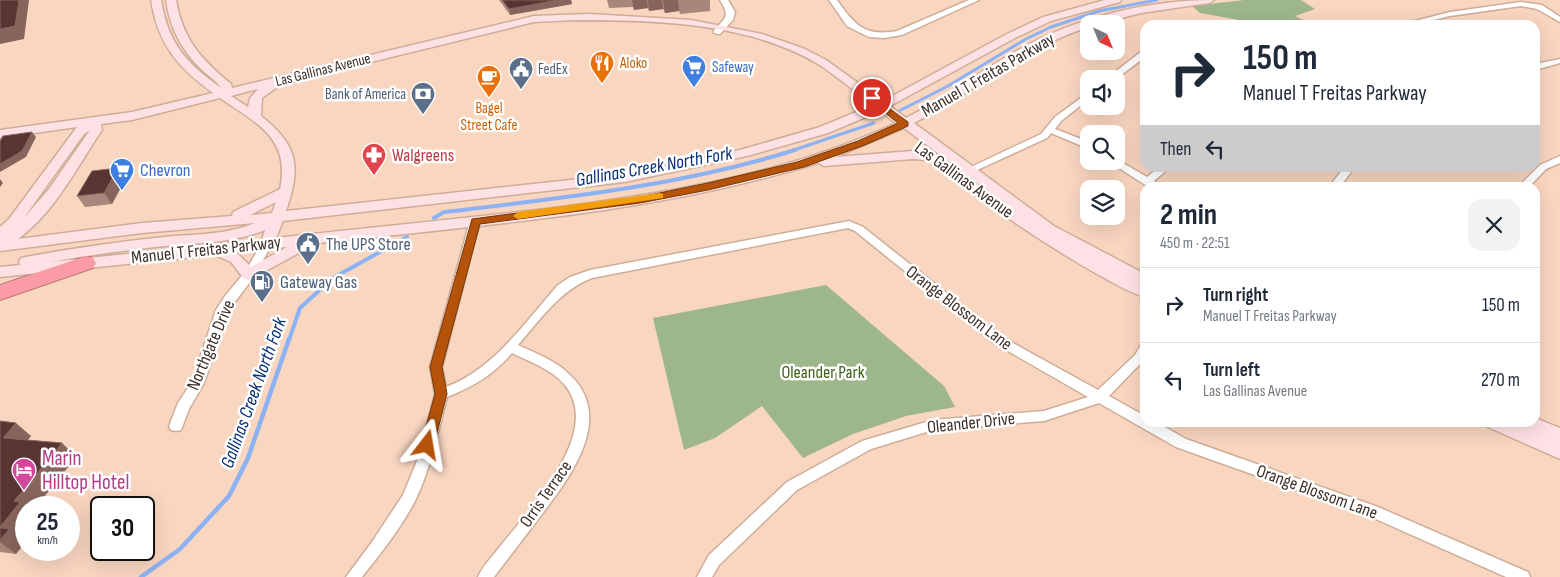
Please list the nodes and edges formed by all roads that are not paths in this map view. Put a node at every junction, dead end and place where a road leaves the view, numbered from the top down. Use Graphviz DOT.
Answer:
graph roads {
  1 [pos="156,0"];
  2 [pos="171,0"];
  3 [pos="724,0"];
  4 [pos="833,0"];
  5 [pos="975,0"];
  6 [pos="1116,0"];
  7 [pos="1209,0"];
  8 [pos="1424,20"];
  9 [pos="1560,20"];
  10 [pos="174,22"];
  11 [pos="159,24"];
  12 [pos="719,30"];
  13 [pos="1140,57"];
  14 [pos="1560,61"];
  15 [pos="1540,66"];
  16 [pos="1122,70"];
  17 [pos="290,78"];
  18 [pos="204,82"];
  19 [pos="224,94"];
  20 [pos="1080,102"];
  21 [pos="184,104"];
  22 [pos="887,117"];
  23 [pos="255,118"];
  24 [pos="94,121"];
  25 [pos="1050,130"];
  26 [pos="0,134"];
  27 [pos="1080,141"];
  28 [pos="933,158"];
  29 [pos="1560,158"];
  30 [pos="800,164"];
  31 [pos="1125,168"];
  32 [pos="1540,169"];
  33 [pos="1159,172"];
  34 [pos="1346,172"];
  35 [pos="1537,172"];
  36 [pos="962,173"];
  37 [pos="1147,182"];
  38 [pos="1338,182"];
  39 [pos="1528,182"];
  40 [pos="286,191"];
  41 [pos="43,208"];
  42 [pos="21,211"];
  43 [pos="313,213"];
  44 [pos="276,217"];
  45 [pos="222,221"];
  46 [pos="475,221"];
  47 [pos="0,226"];
  48 [pos="0,235"];
  49 [pos="71,236"];
  50 [pos="322,238"];
  51 [pos="267,244"];
  52 [pos="0,245"];
  53 [pos="213,249"];
  54 [pos="86,264"];
  55 [pos="0,267"];
  56 [pos="0,272"];
  57 [pos="249,275"];
  58 [pos="1140,278"];
  59 [pos="1140,290"];
  60 [pos="0,293"];
  61 [pos="511,347"];
  62 [pos="1140,356"];
  63 [pos="441,394"];
  64 [pos="1099,398"];
  65 [pos="1140,420"];
  66 [pos="176,426"];
  67 [pos="1152,427"];
  68 [pos="1505,427"];
  69 [pos="1538,427"];
  70 [pos="1560,436"];
  71 [pos="1560,451"];
  72 [pos="352,577"];
  73 [pos="484,577"];
  74 [pos="704,577"];
  75 [pos="1522,577"];
  1 -- 11 [label="main road, Northgate Drive"];
  2 -- 10 [label="main road, Northgate Drive"];
  3 -- 12 [label="street"];
  4 -- 5 [label="street"];
  6 -- 22 [label="main road, Manuel T Freitas Parkway"];
  7 -- 22 [label="main road, Manuel T Freitas Parkway"];
  8 -- 9 [label="street"];
  10 -- 11 [label="main road"];
  10 -- 19 [label="main road, Northgate Drive"];
  11 -- 18 [label="main road, Northgate Drive"];
  12 -- 17 [label="main road, Las Gallinas Avenue"];
  12 -- 22 [label="main road, Las Gallinas Avenue"];
  13 -- 16 [label="street"];
  14 -- 15 [label="street"];
  17 -- 19 [label="main road, Las Gallinas Avenue"];
  17 -- 23 [label="main road"];
  18 -- 19 [label="main road, Northgate Drive"];
  18 -- 21 [label="main road"];
  19 -- 21 [label="main road, Las Gallinas Avenue"];
  19 -- 23 [label="main road, Northgate Drive"];
  20 -- 25 [label="street"];
  21 -- 24 [label="main road, Las Gallinas Avenue"];
  22 -- 28 [label="main road, Las Gallinas Avenue"];
  22 -- 30 [label="main road, Manuel T Freitas Parkway"];
  22 -- 36 [label="main road, Las Gallinas Avenue"];
  22 -- 43 [label="main road, Manuel T Freitas Parkway"];
  23 -- 40 [label="main road, Northgate Drive"];
  24 -- 26 [label="main road, Las Gallinas Avenue"];
  24 -- 41 [label="main road"];
  24 -- 42 [label="main road"];
  25 -- 27 [label="street"];
  25 -- 36 [label="street"];
  28 -- 30 [label="main road"];
  28 -- 36 [label="main road, Las Gallinas Avenue"];
  29 -- 32 [label="street"];
  30 -- 46 [label="main road, Manuel T Freitas Parkway"];
  31 -- 37 [label="street"];
  33 -- 37 [label="street"];
  34 -- 38 [label="street"];
  35 -- 39 [label="street"];
  36 -- 58 [label="main road, Las Gallinas Avenue"];
  36 -- 59 [label="main road, Las Gallinas Avenue"];
  40 -- 43 [label="main road"];
  40 -- 44 [label="main road, Northgate Drive"];
  40 -- 45 [label="main road"];
  41 -- 49 [label="main road"];
  41 -- 52 [label="main road"];
  42 -- 47 [label="main road"];
  42 -- 48 [label="main road"];
  43 -- 44 [label="main road, Manuel T Freitas Parkway"];
  43 -- 51 [label="main road"];
  44 -- 45 [label="main road, Manuel T Freitas Parkway"];
  44 -- 51 [label="main road, Northgate Drive"];
  44 -- 55 [label="main road"];
  45 -- 49 [label="main road, Manuel T Freitas Parkway"];
  46 -- 50 [label="main road, Manuel T Freitas Parkway"];
  46 -- 63 [label="street"];
  49 -- 52 [label="main road, Manuel T Freitas Parkway"];
  50 -- 51 [label="main road, Manuel T Freitas Parkway"];
  50 -- 57 [label="main road"];
  51 -- 53 [label="main road, Manuel T Freitas Parkway"];
  51 -- 57 [label="street, Northgate Drive"];
  53 -- 54 [label="main road, Manuel T Freitas Parkway"];
  53 -- 57 [label="main road"];
  54 -- 56 [label="main road, Manuel T Freitas Parkway"];
  54 -- 60 [label="highway"];
  57 -- 66 [label="street, Northgate Drive"];
  61 -- 63 [label="street, Orange Blossom Lane"];
  61 -- 64 [label="street, Orange Blossom Lane"];
  61 -- 73 [label="street, Orris Terrace"];
  62 -- 64 [label="street, Oleander Drive"];
  63 -- 72 [label="street"];
  64 -- 65 [label="street, Orange Blossom Lane"];
  64 -- 74 [label="street, Oleander Drive"];
  67 -- 75 [label="street, Orange Blossom Lane"];
  68 -- 71 [label="main road"];
  69 -- 70 [label="main road"];
}
